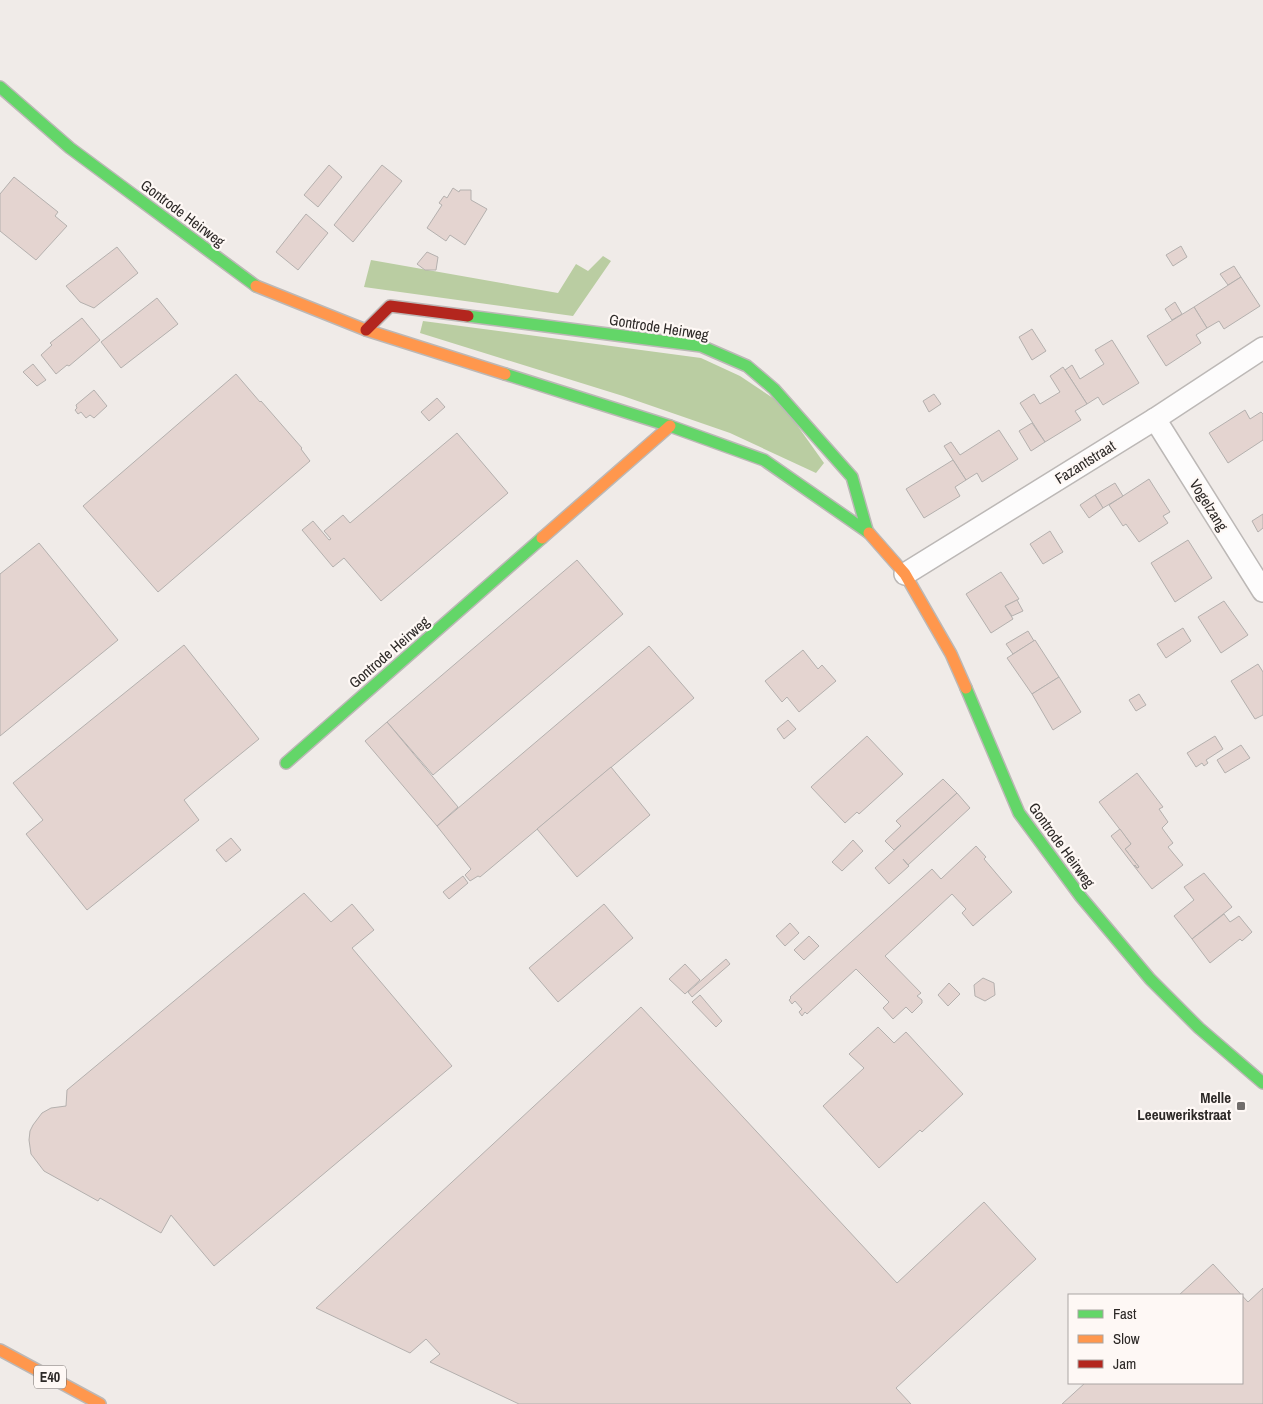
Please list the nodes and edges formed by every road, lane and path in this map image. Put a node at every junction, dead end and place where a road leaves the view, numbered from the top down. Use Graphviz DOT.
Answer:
graph roads {
  1 [pos="0,87"];
  2 [pos="366,330"];
  3 [pos="1263,348"];
  4 [pos="1154,419"];
  5 [pos="670,426"];
  6 [pos="867,530"];
  7 [pos="905,574"];
  8 [pos="1263,591"];
  9 [pos="286,764"];
  10 [pos="1263,1082"];
  11 [pos="0,1350"];
  12 [pos="100,1404"];
  1 -- 2 [label="main road, Gontrode Heirweg"];
  2 -- 5 [label="main road, Gontrode Heirweg"];
  2 -- 6 [label="main road, Gontrode Heirweg"];
  3 -- 4 [label="street, Fazantstraat"];
  4 -- 7 [label="street, Fazantstraat"];
  4 -- 8 [label="street, Vogelzang"];
  5 -- 6 [label="main road, Gontrode Heirweg"];
  5 -- 9 [label="main road, Gontrode Heirweg"];
  6 -- 7 [label="main road, Gontrode Heirweg"];
  7 -- 10 [label="main road, Gontrode Heirweg"];
  11 -- 12 [label="main road, E40"];
}
